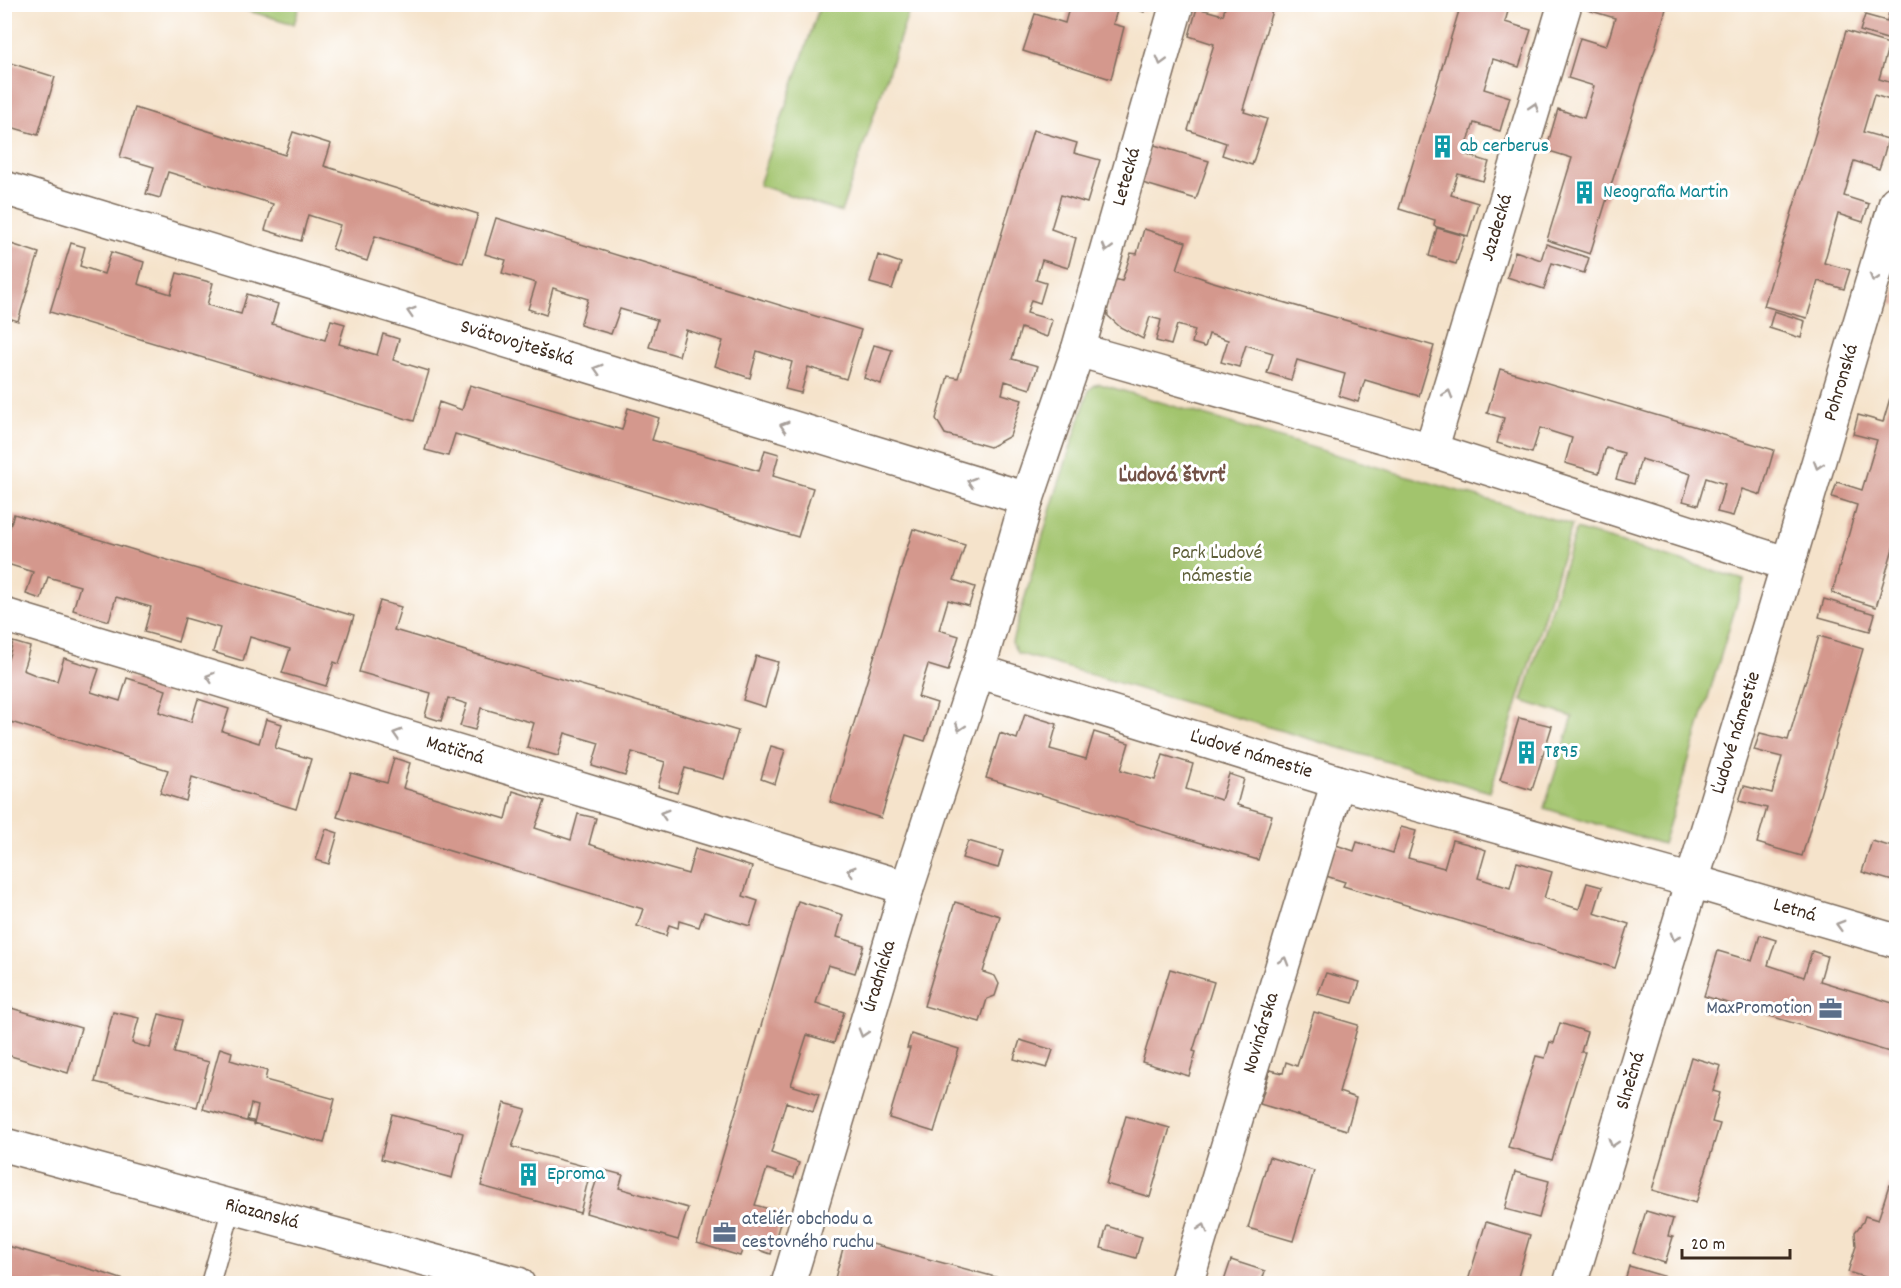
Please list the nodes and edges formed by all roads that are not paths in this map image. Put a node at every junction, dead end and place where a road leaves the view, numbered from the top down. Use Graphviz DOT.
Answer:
graph roads {
  1 [pos="1177,4"];
  2 [pos="1565,4"];
  3 [pos="4,188"];
  4 [pos="1896,202"];
  5 [pos="1078,350"];
  6 [pos="1431,450"];
  7 [pos="1027,499"];
  8 [pos="1788,564"];
  9 [pos="4,615"];
  10 [pos="978,671"];
  11 [pos="1338,782"];
  12 [pos="1692,881"];
  13 [pos="907,888"];
  14 [pos="1896,941"];
  15 [pos="4,1146"];
  16 [pos="232,1207"];
  17 [pos="210,1284"];
  18 [pos="518,1284"];
  19 [pos="788,1284"];
  20 [pos="1186,1284"];
  21 [pos="1570,1284"];
  1 -- 5 [label="street, Letecká, one-way"];
  6 -- 2 [label="street, Jazdecká, one-way"];
  7 -- 3 [label="street, Svätovojtešská, one-way"];
  4 -- 8 [label="street, Pohronská, one-way"];
  5 -- 6 [label="street"];
  5 -- 7 [label="street"];
  6 -- 8 [label="street"];
  7 -- 10 [label="street"];
  8 -- 12 [label="street, Ľudové námestie"];
  13 -- 9 [label="street, Matičná, one-way"];
  10 -- 11 [label="street, Ľudové námestie"];
  10 -- 13 [label="street, Úradnícka, one-way"];
  11 -- 12 [label="street, Ľudové námestie"];
  20 -- 11 [label="street, Novinárska, one-way"];
  14 -- 12 [label="street, Letná, one-way"];
  12 -- 21 [label="street, Slnečná, one-way"];
  13 -- 19 [label="street, Úradnícka, one-way"];
  15 -- 16 [label="street, Riazanská"];
  16 -- 17 [label="lane"];
  16 -- 18 [label="street, Riazanská"];
}
